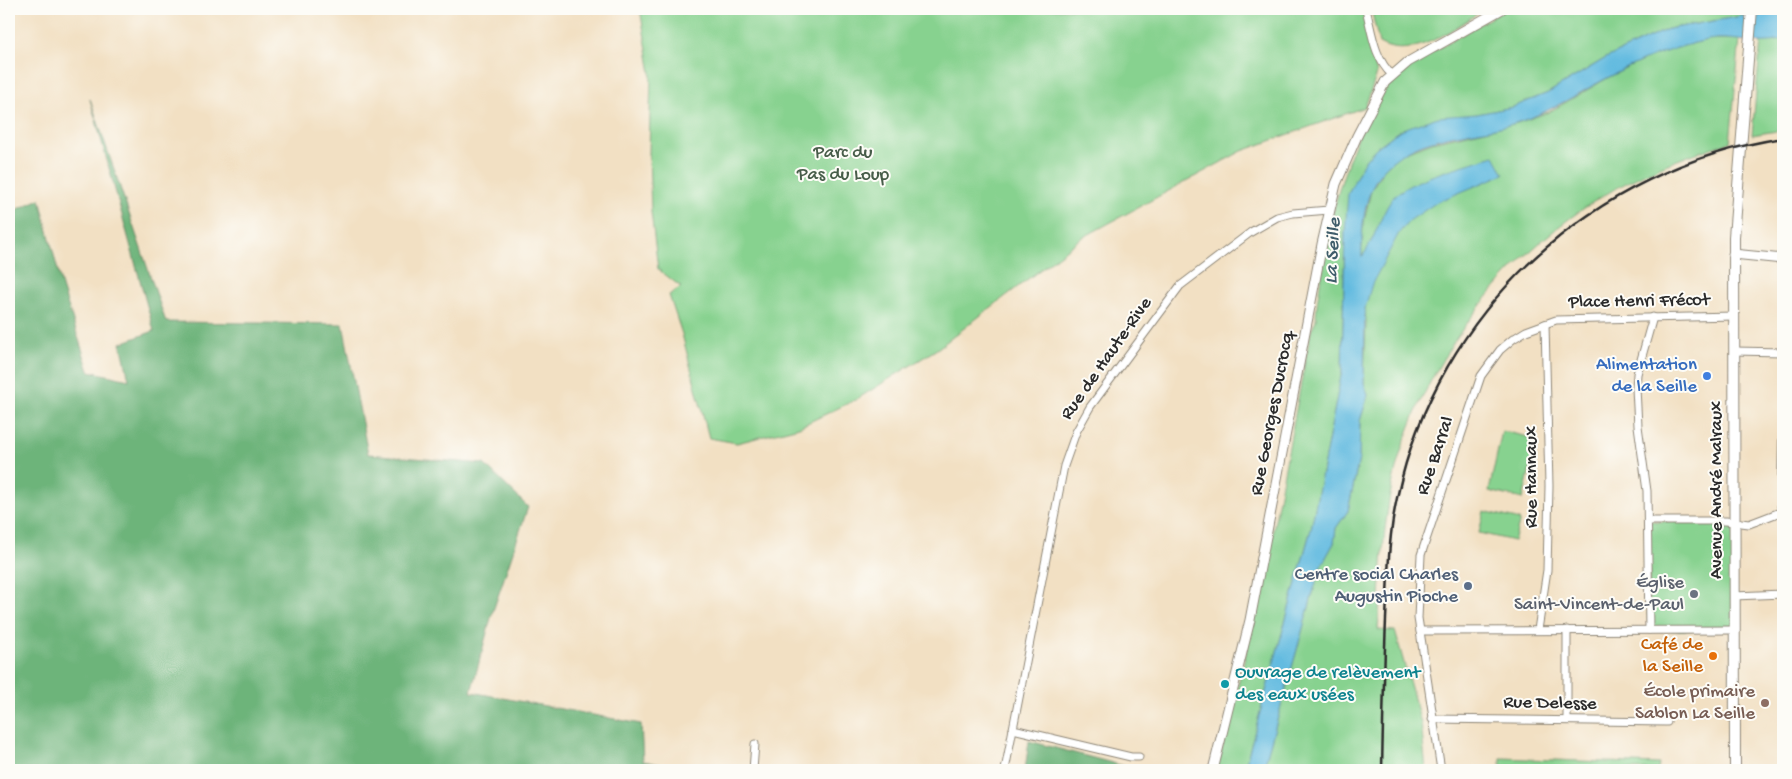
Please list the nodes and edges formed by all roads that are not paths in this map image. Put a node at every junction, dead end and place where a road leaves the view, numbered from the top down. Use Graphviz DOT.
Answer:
graph roads {
  1 [pos="1366,9"];
  2 [pos="1502,9"];
  3 [pos="1752,9"];
  4 [pos="1392,75"];
  5 [pos="1329,210"];
  6 [pos="1733,254"];
  7 [pos="1783,259"];
  8 [pos="1734,316"];
  9 [pos="1653,317"];
  10 [pos="1545,324"];
  11 [pos="1734,351"];
  12 [pos="1783,352"];
  13 [pos="1783,412"];
  14 [pos="1782,446"];
  15 [pos="1783,511"];
  16 [pos="1648,521"];
  17 [pos="1734,523"];
  18 [pos="1783,594"];
  19 [pos="1734,596"];
  20 [pos="1538,630"];
  21 [pos="1567,630"];
  22 [pos="1649,630"];
  23 [pos="1734,630"];
  24 [pos="1420,631"];
  25 [pos="1432,719"];
  26 [pos="1566,720"];
  27 [pos="1667,722"];
  28 [pos="1013,729"];
  29 [pos="754,744"];
  30 [pos="1139,757"];
  31 [pos="753,770"];
  32 [pos="1005,770"];
  33 [pos="1213,770"];
  34 [pos="1441,770"];
  35 [pos="1735,770"];
  1 -- 4 [label="street"];
  2 -- 4 [label="street, Rue Georges Ducrocq"];
  3 -- 6 [label="main road, Avenue André Malraux"];
  4 -- 5 [label="street, Rue Georges Ducrocq"];
  5 -- 28 [label="street, Rue de Haute-Rive"];
  5 -- 33 [label="street, Rue Georges Ducrocq"];
  6 -- 7 [label="street"];
  6 -- 8 [label="main road, Avenue André Malraux"];
  8 -- 9 [label="street, Place Henri Frécot"];
  8 -- 11 [label="main road, Avenue André Malraux"];
  9 -- 10 [label="street, Place Henri Frécot"];
  9 -- 16 [label="street"];
  10 -- 20 [label="street, Rue Hannaux"];
  10 -- 24 [label="street, Rue Barral"];
  11 -- 12 [label="street"];
  11 -- 17 [label="main road, Avenue André Malraux"];
  13 -- 14 [label="street"];
  14 -- 15 [label="street"];
  15 -- 17 [label="street"];
  16 -- 17 [label="street"];
  16 -- 22 [label="street"];
  17 -- 19 [label="main road, Avenue André Malraux"];
  18 -- 19 [label="street"];
  19 -- 23 [label="main road, Avenue André Malraux"];
  20 -- 21 [label="street"];
  20 -- 24 [label="street"];
  21 -- 22 [label="street"];
  21 -- 26 [label="street"];
  22 -- 23 [label="street"];
  23 -- 35 [label="main road, Avenue André Malraux"];
  24 -- 25 [label="street, Rue Barral"];
  25 -- 26 [label="street, Rue Delesse"];
  25 -- 34 [label="street, Rue Barral"];
  26 -- 27 [label="street, Rue Delesse"];
  28 -- 30 [label="street"];
  28 -- 32 [label="street, Rue de Haute-Rive"];
  29 -- 31 [label="street"];
}
